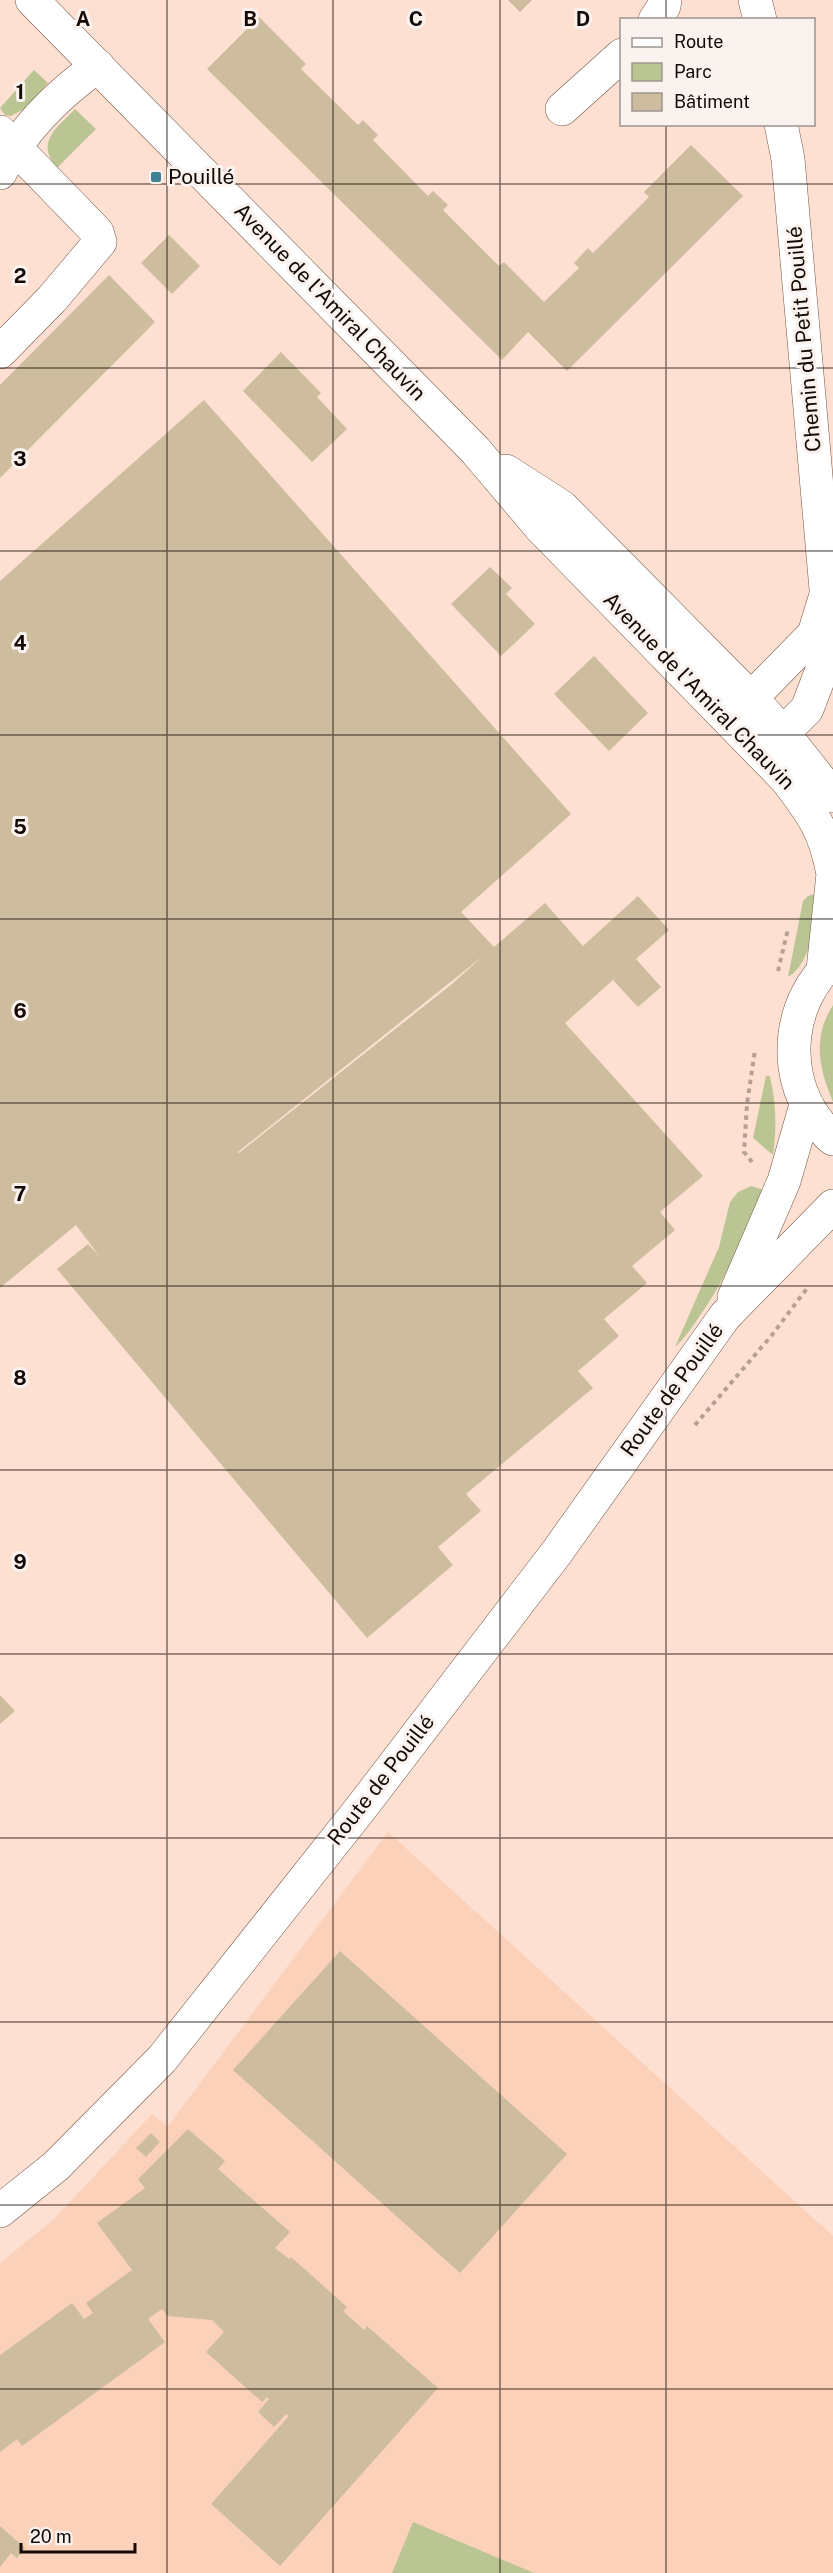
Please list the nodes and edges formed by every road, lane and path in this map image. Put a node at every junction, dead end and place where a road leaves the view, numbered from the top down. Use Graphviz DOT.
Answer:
graph roads {
  1 [pos="32,0"];
  2 [pos="664,0"];
  3 [pos="755,0"];
  4 [pos="656,18"];
  5 [pos="760,18"];
  6 [pos="620,56"];
  7 [pos="98,66"];
  8 [pos="562,109"];
  9 [pos="782,126"];
  10 [pos="5,150"];
  11 [pos="0,352"];
  12 [pos="827,591"];
  13 [pos="742,711"];
  14 [pos="773,744"];
  15 [pos="833,796"];
  16 [pos="828,966"];
  17 [pos="806,1105"];
  18 [pos="833,1139"];
  19 [pos="833,1206"];
  20 [pos="812,1281"];
  21 [pos="725,1316"];
  22 [pos="690,1432"];
  23 [pos="0,2211"];
  1 -- 7 [label="street, Avenue de l'Amiral Chauvin"];
  2 -- 4 [label="street"];
  3 -- 5 [label="street"];
  6 -- 8 [label="street"];
  7 -- 10 [label="street"];
  7 -- 13 [label="street, Avenue de l'Amiral Chauvin"];
  9 -- 12 [label="street, Chemin du Petit Pouillé"];
  10 -- 11 [label="street"];
  12 -- 13 [label="street, Chemin du Petit Pouillé"];
  12 -- 14 [label="street, Chemin du Petit Pouillé"];
  13 -- 14 [label="street, Avenue de l'Amiral Chauvin"];
  14 -- 15 [label="street, Avenue de l'Amiral Chauvin"];
  14 -- 16 [label="street, Avenue de l'Amiral Chauvin"];
  16 -- 17 [label="street"];
  17 -- 18 [label="street"];
  17 -- 21 [label="street, Route de Pouillé"];
  19 -- 21 [label="street, Route de Pouillé"];
  20 -- 22 [label="path"];
  21 -- 23 [label="street, Route de Pouillé"];
}
